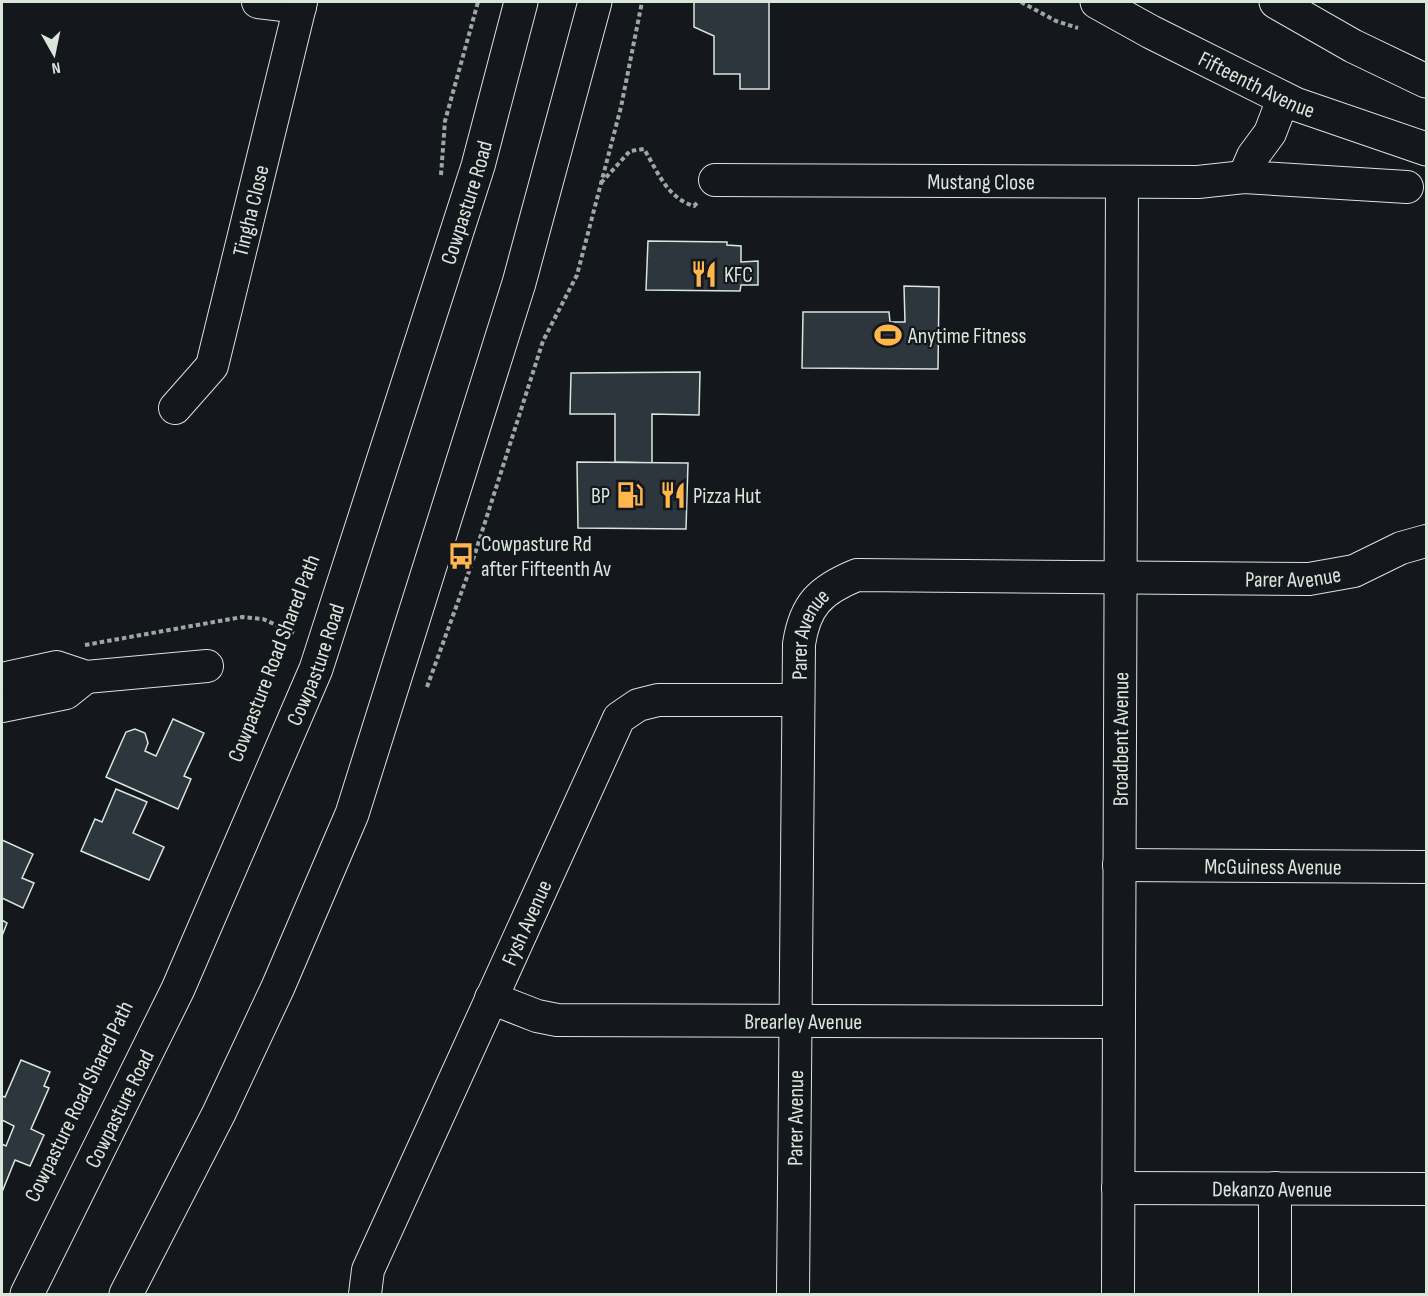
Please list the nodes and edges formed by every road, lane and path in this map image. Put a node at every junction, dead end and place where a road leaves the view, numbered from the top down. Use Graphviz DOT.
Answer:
graph roads {
  1 [pos="258,2"];
  2 [pos="478,2"];
  3 [pos="521,2"];
  4 [pos="595,2"];
  5 [pos="1097,2"];
  6 [pos="1276,2"];
  7 [pos="300,4"];
  8 [pos="1426,81"];
  9 [pos="1283,99"];
  10 [pos="1426,149"];
  11 [pos="1245,177"];
  12 [pos="715,180"];
  13 [pos="1122,182"];
  14 [pos="600,184"];
  15 [pos="440,187"];
  16 [pos="1407,187"];
  17 [pos="175,408"];
  18 [pos="1426,542"];
  19 [pos="1120,578"];
  20 [pos="302,638"];
  21 [pos="82,645"];
  22 [pos="207,666"];
  23 [pos="86,677"];
  24 [pos="2,679"];
  25 [pos="798,700"];
  26 [pos="2,706"];
  27 [pos="1119,865"];
  28 [pos="1426,867"];
  29 [pos="491,998"];
  30 [pos="795,1021"];
  31 [pos="1119,1022"];
  32 [pos="1118,1188"];
  33 [pos="1275,1188"];
  34 [pos="1426,1189"];
  35 [pos="27,1294"];
  36 [pos="126,1294"];
  37 [pos="365,1294"];
  38 [pos="793,1294"];
  39 [pos="1118,1294"];
  40 [pos="1275,1294"];
  1 -- 7 [label="street"];
  2 -- 15 [label="path"];
  3 -- 35 [label="main road, Cowpasture Road"];
  4 -- 36 [label="main road"];
  5 -- 9 [label="main road, Fifteenth Avenue"];
  6 -- 8 [label="main road"];
  7 -- 17 [label="street, Tingha Close"];
  9 -- 10 [label="main road, Fifteenth Avenue"];
  9 -- 11 [label="street"];
  11 -- 13 [label="street, Mustang Close"];
  11 -- 16 [label="street, Mustang Close"];
  12 -- 13 [label="street, Mustang Close"];
  12 -- 14 [label="path"];
  13 -- 19 [label="street, Broadbent Avenue"];
  18 -- 19 [label="street, Parer Avenue"];
  19 -- 25 [label="street, Parer Avenue"];
  19 -- 27 [label="street, Broadbent Avenue"];
  20 -- 21 [label="path"];
  22 -- 23 [label="street"];
  23 -- 24 [label="street"];
  23 -- 26 [label="street"];
  25 -- 29 [label="street, Fysh Avenue"];
  25 -- 30 [label="street, Parer Avenue"];
  27 -- 28 [label="street, McGuiness Avenue"];
  27 -- 31 [label="street, Broadbent Avenue"];
  29 -- 30 [label="street, Brearley Avenue"];
  29 -- 37 [label="street, Fysh Avenue"];
  30 -- 31 [label="street, Brearley Avenue"];
  30 -- 38 [label="street, Parer Avenue"];
  31 -- 32 [label="street, Broadbent Avenue"];
  32 -- 33 [label="street, Dekanzo Avenue"];
  32 -- 39 [label="street, Broadbent Avenue"];
  33 -- 34 [label="street, Dekanzo Avenue"];
  33 -- 40 [label="street"];
}
